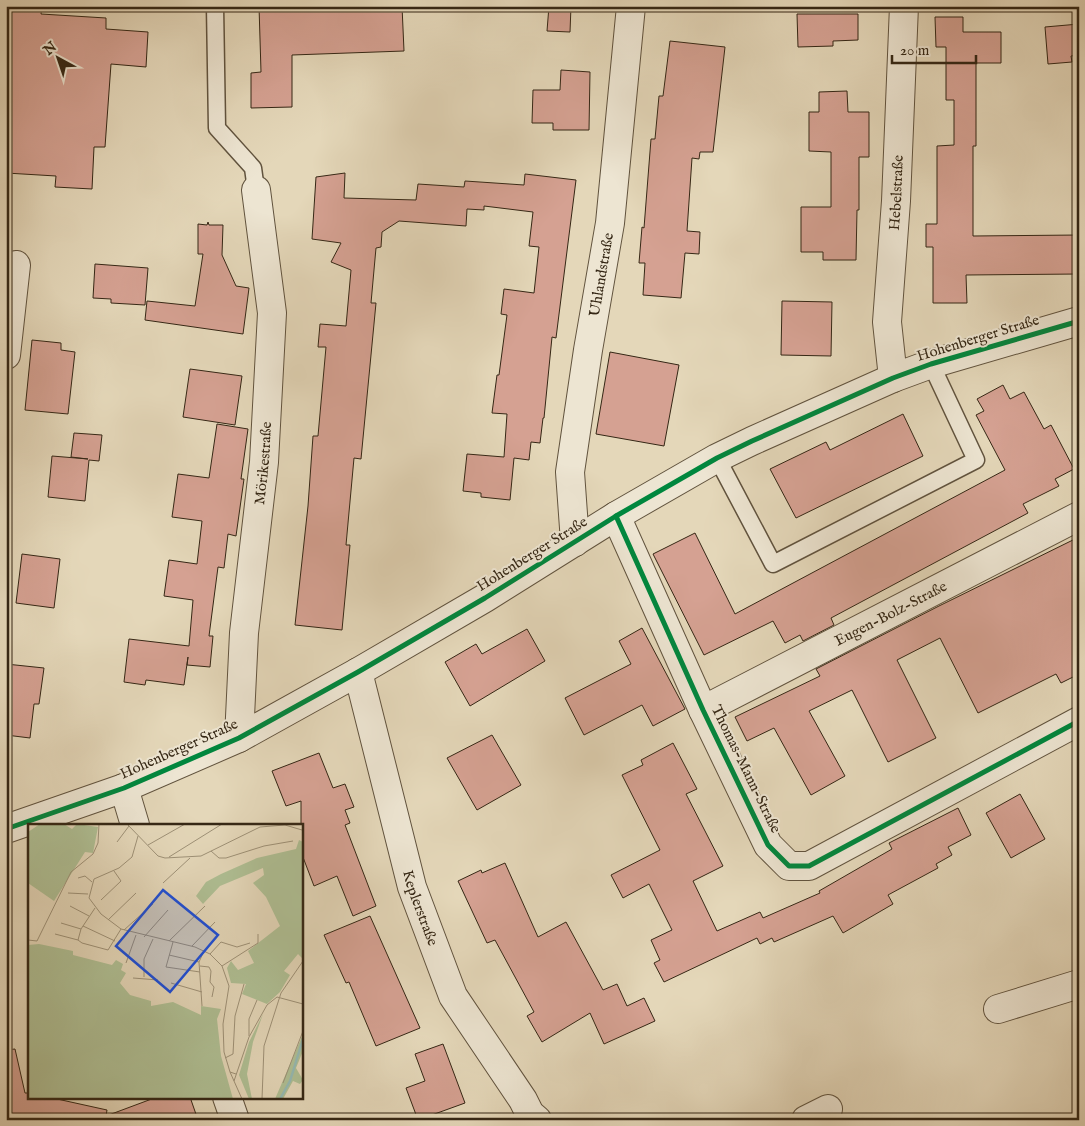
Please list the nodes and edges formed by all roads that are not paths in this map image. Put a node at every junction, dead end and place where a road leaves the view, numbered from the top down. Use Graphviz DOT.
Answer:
graph roads {
  1 [pos="215,6"];
  2 [pos="631,6"];
  3 [pos="904,6"];
  4 [pos="256,190"];
  5 [pos="16,265"];
  6 [pos="1078,326"];
  7 [pos="6,355"];
  8 [pos="931,364"];
  9 [pos="893,378"];
  10 [pos="718,458"];
  11 [pos="616,516"];
  12 [pos="1079,516"];
  13 [pos="575,542"];
  14 [pos="358,672"];
  15 [pos="703,710"];
  16 [pos="1079,721"];
  17 [pos="238,738"];
  18 [pos="124,788"];
  19 [pos="135,824"];
  20 [pos="6,829"];
  21 [pos="1079,984"];
  22 [pos="998,1009"];
  23 [pos="227,1098"];
  24 [pos="235,1120"];
  25 [pos="537,1120"];
  1 -- 4 [label="lane"];
  2 -- 13 [label="street, Uhlandstraße"];
  3 -- 9 [label="street, Hebelstraße"];
  4 -- 17 [label="street, Mörikestraße"];
  5 -- 7 [label="street"];
  6 -- 8 [label="street, Hohenberger Straße"];
  8 -- 9 [label="street, Hohenberger Straße"];
  8 -- 10 [label="lane"];
  9 -- 10 [label="street, Hohenberger Straße"];
  10 -- 11 [label="street, Hohenberger Straße"];
  11 -- 13 [label="street, Hohenberger Straße"];
  11 -- 15 [label="street, Thomas-Mann-Straße"];
  12 -- 15 [label="street, Eugen-Bolz-Straße"];
  13 -- 14 [label="street, Hohenberger Straße"];
  14 -- 17 [label="street, Hohenberger Straße"];
  14 -- 25 [label="street, Keplerstraße"];
  15 -- 16 [label="street, Thomas-Mann-Straße"];
  17 -- 18 [label="street, Hohenberger Straße"];
  18 -- 19 [label="street"];
  18 -- 20 [label="street, Hohenberger Straße"];
  21 -- 22 [label="street"];
  23 -- 24 [label="street"];
}
